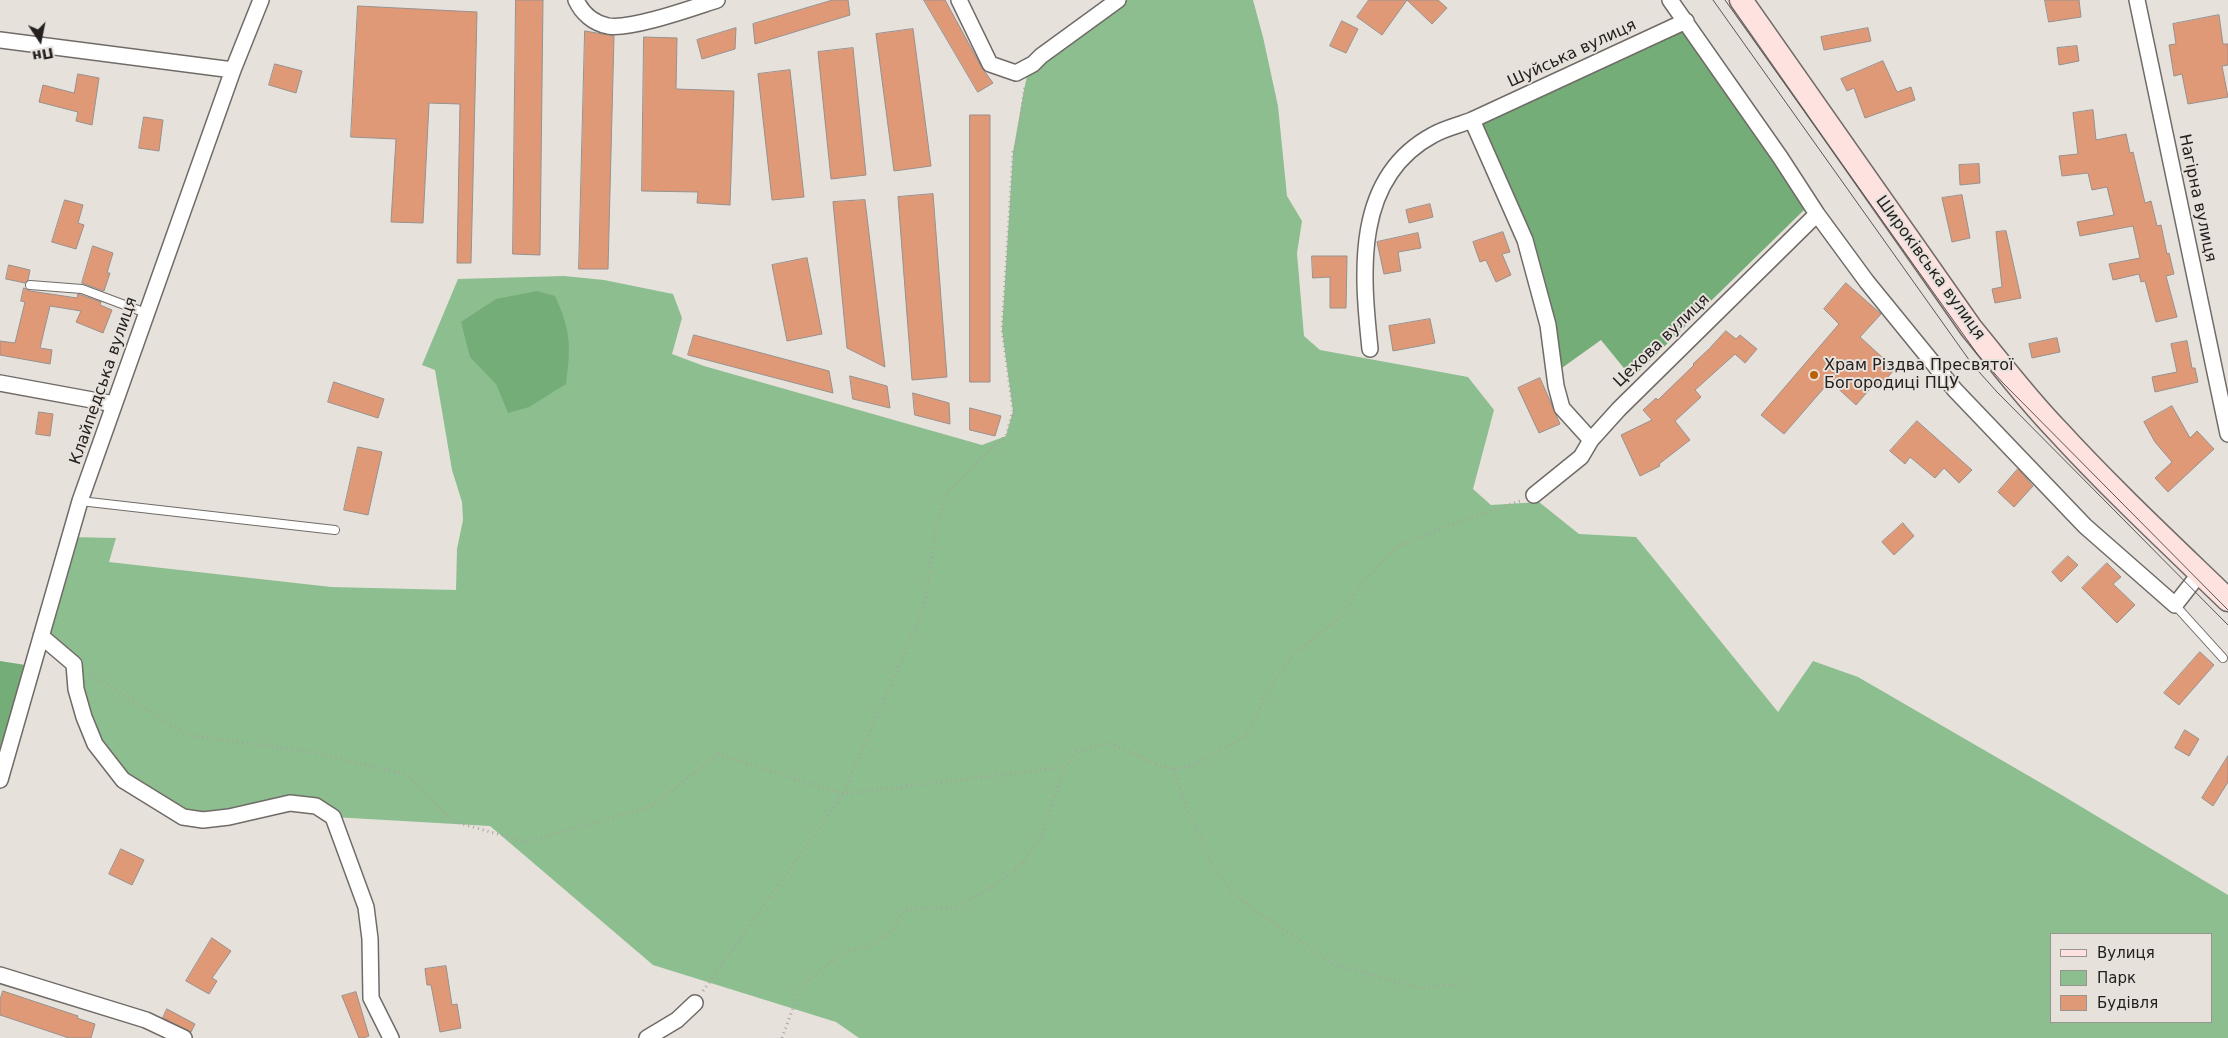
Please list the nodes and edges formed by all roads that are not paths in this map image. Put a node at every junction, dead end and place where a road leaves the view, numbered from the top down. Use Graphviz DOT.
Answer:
graph roads {
  1 [pos="261,0"];
  2 [pos="576,0"];
  3 [pos="717,0"];
  4 [pos="959,0"];
  5 [pos="1118,0"];
  6 [pos="1670,0"];
  7 [pos="1741,0"];
  8 [pos="2137,0"];
  9 [pos="1686,21"];
  10 [pos="0,40"];
  11 [pos="233,70"];
  12 [pos="1472,120"];
  13 [pos="1818,214"];
  14 [pos="30,285"];
  15 [pos="146,313"];
  16 [pos="1370,349"];
  17 [pos="0,383"];
  18 [pos="114,404"];
  19 [pos="2228,434"];
  20 [pos="1591,440"];
  21 [pos="1534,494"];
  22 [pos="80,501"];
  23 [pos="335,530"];
  24 [pos="2200,573"];
  25 [pos="2228,600"];
  26 [pos="2175,606"];
  27 [pos="41,636"];
  28 [pos="2224,658"];
  29 [pos="0,780"];
  30 [pos="0,975"];
  31 [pos="695,1003"];
  32 [pos="184,1038"];
  33 [pos="391,1038"];
  34 [pos="647,1038"];
  1 -- 11 [label="street, Клайпедська вулиця"];
  2 -- 3 [label="street"];
  4 -- 5 [label="street"];
  6 -- 9 [label="street"];
  7 -- 24 [label="main road, Широківська вулиця"];
  8 -- 19 [label="street, Нагірна вулиця"];
  9 -- 12 [label="street, Шуйська вулиця"];
  9 -- 13 [label="street"];
  10 -- 11 [label="street"];
  11 -- 15 [label="street, Клайпедська вулиця"];
  12 -- 16 [label="street, Шуйська вулиця"];
  12 -- 20 [label="street"];
  13 -- 20 [label="street, Цехова вулиця"];
  13 -- 26 [label="street"];
  14 -- 15 [label="lane"];
  15 -- 18 [label="street, Клайпедська вулиця"];
  17 -- 18 [label="street"];
  18 -- 22 [label="street, Клайпедська вулиця"];
  20 -- 21 [label="street, Цехова вулиця"];
  22 -- 23 [label="lane"];
  22 -- 27 [label="street, Клайпедська вулиця"];
  24 -- 25 [label="main road, Широківська вулиця"];
  24 -- 26 [label="street"];
  26 -- 28 [label="lane"];
  27 -- 29 [label="street, Клайпедська вулиця"];
  27 -- 33 [label="street"];
  30 -- 32 [label="street"];
  31 -- 34 [label="street"];
}
